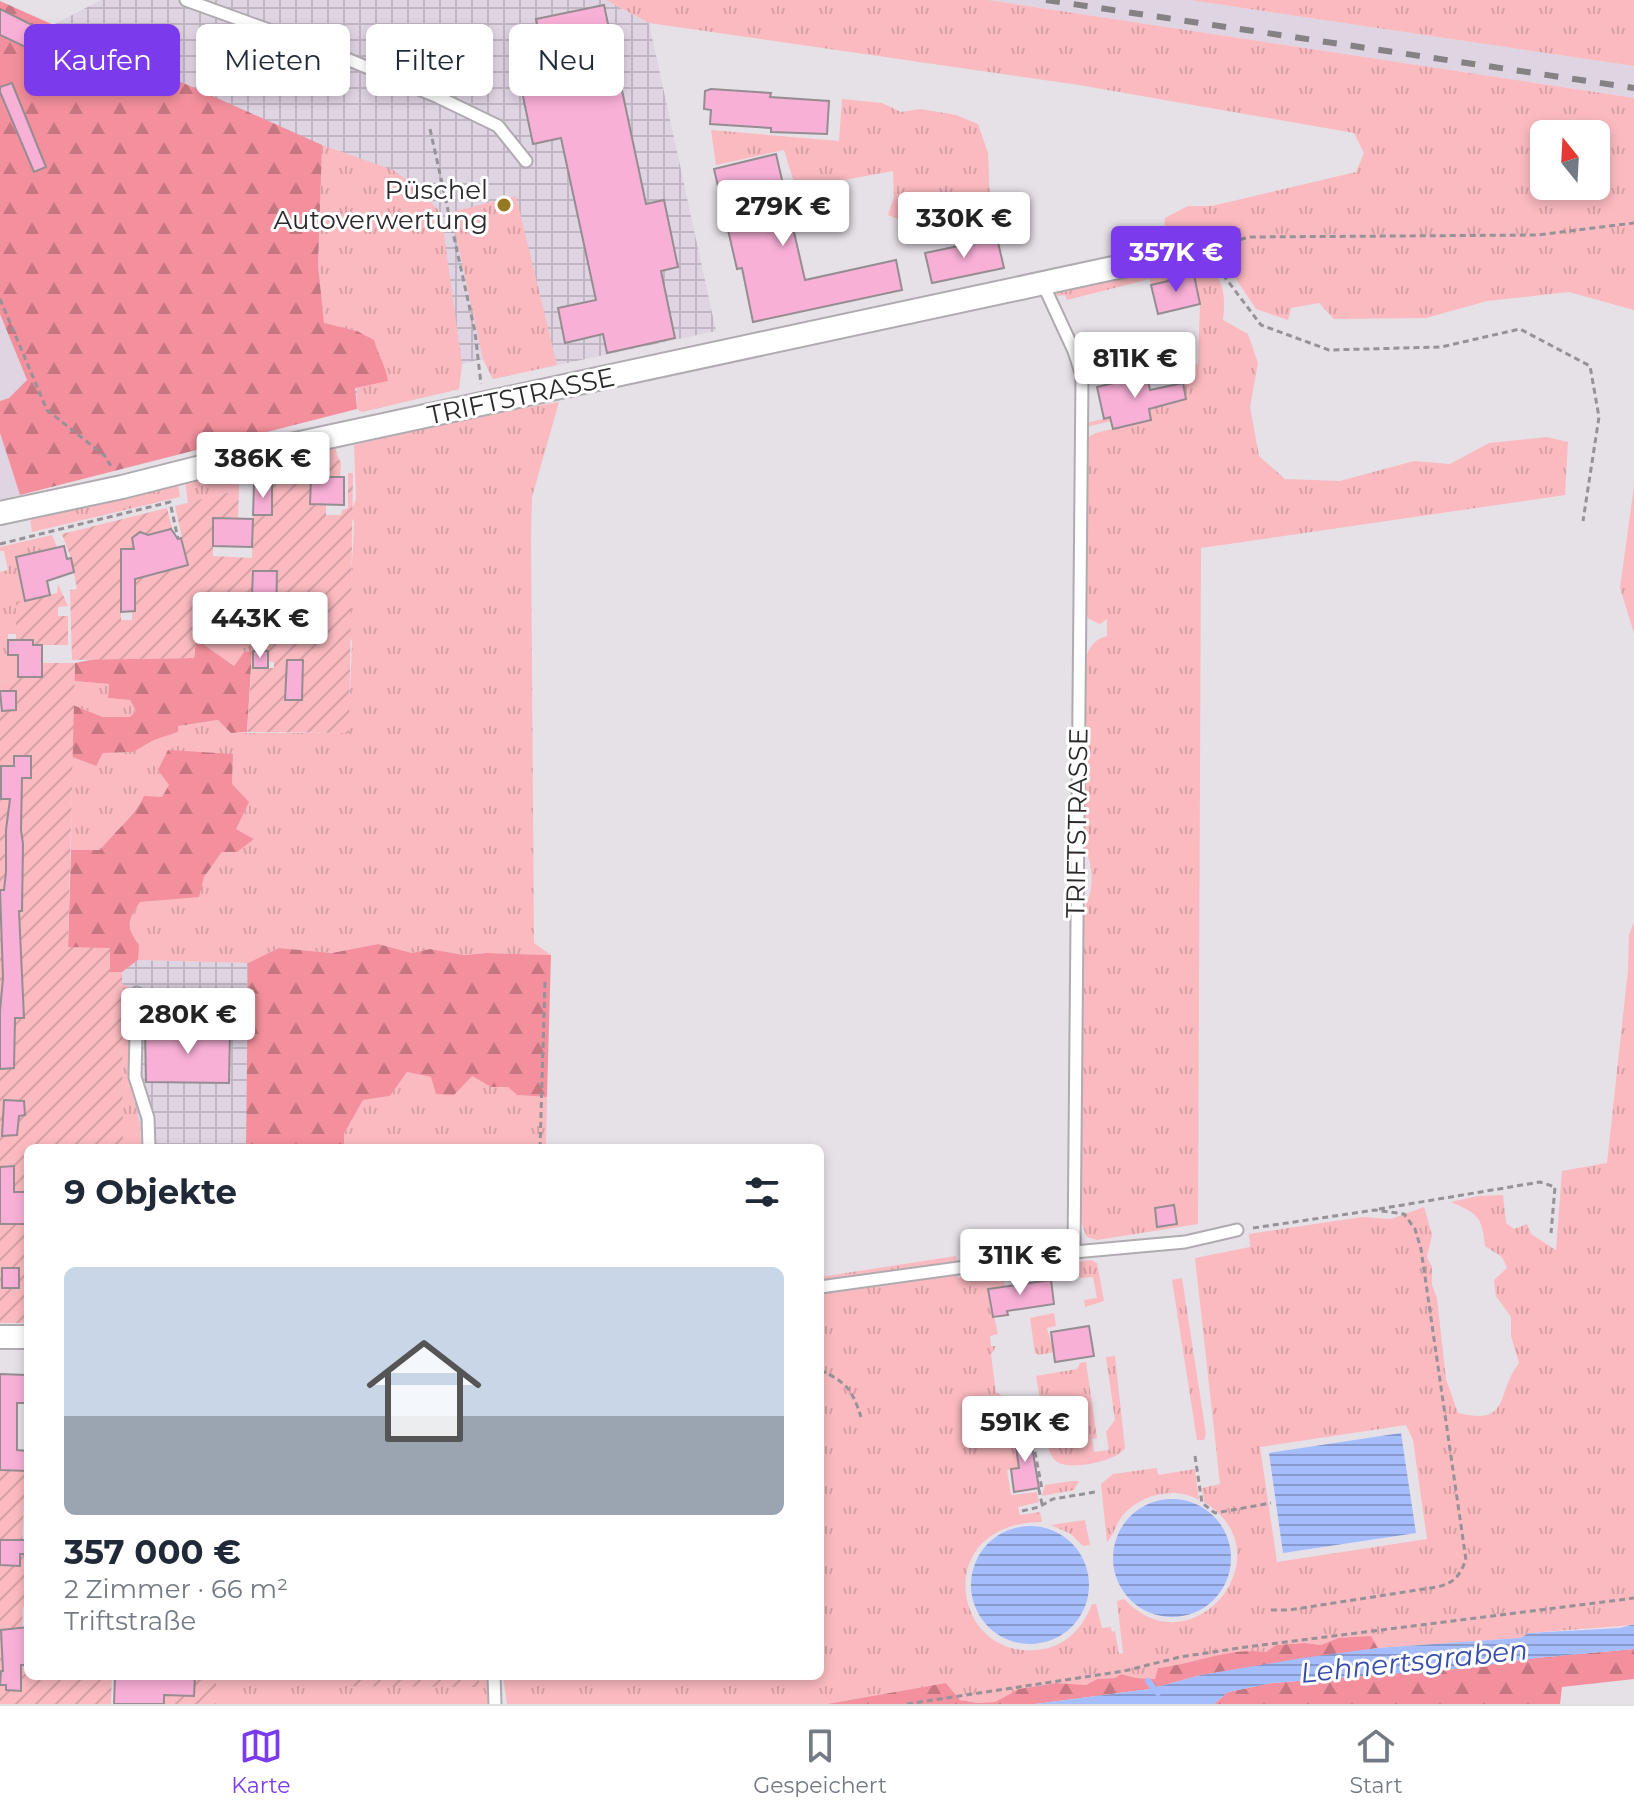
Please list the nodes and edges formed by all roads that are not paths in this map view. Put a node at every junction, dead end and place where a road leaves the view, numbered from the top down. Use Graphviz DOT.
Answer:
graph roads {
  1 [pos="186,0"];
  2 [pos="526,161"];
  3 [pos="1192,251"];
  4 [pos="1043,284"];
  5 [pos="0,513"];
  6 [pos="137,993"];
  7 [pos="149,1144"];
  8 [pos="1237,1230"];
  9 [pos="1074,1252"];
  10 [pos="824,1286"];
  11 [pos="0,1337"];
  12 [pos="24,1337"];
  13 [pos="494,1680"];
  14 [pos="495,1704"];
  1 -- 2 [label="lane"];
  3 -- 4 [label="street, TRIFTSTRASSE"];
  4 -- 5 [label="street, TRIFTSTRASSE"];
  4 -- 9 [label="lane, TRIFTSTRASSE"];
  6 -- 7 [label="lane"];
  8 -- 9 [label="lane"];
  9 -- 10 [label="lane"];
  11 -- 12 [label="street"];
  13 -- 14 [label="lane"];
}
